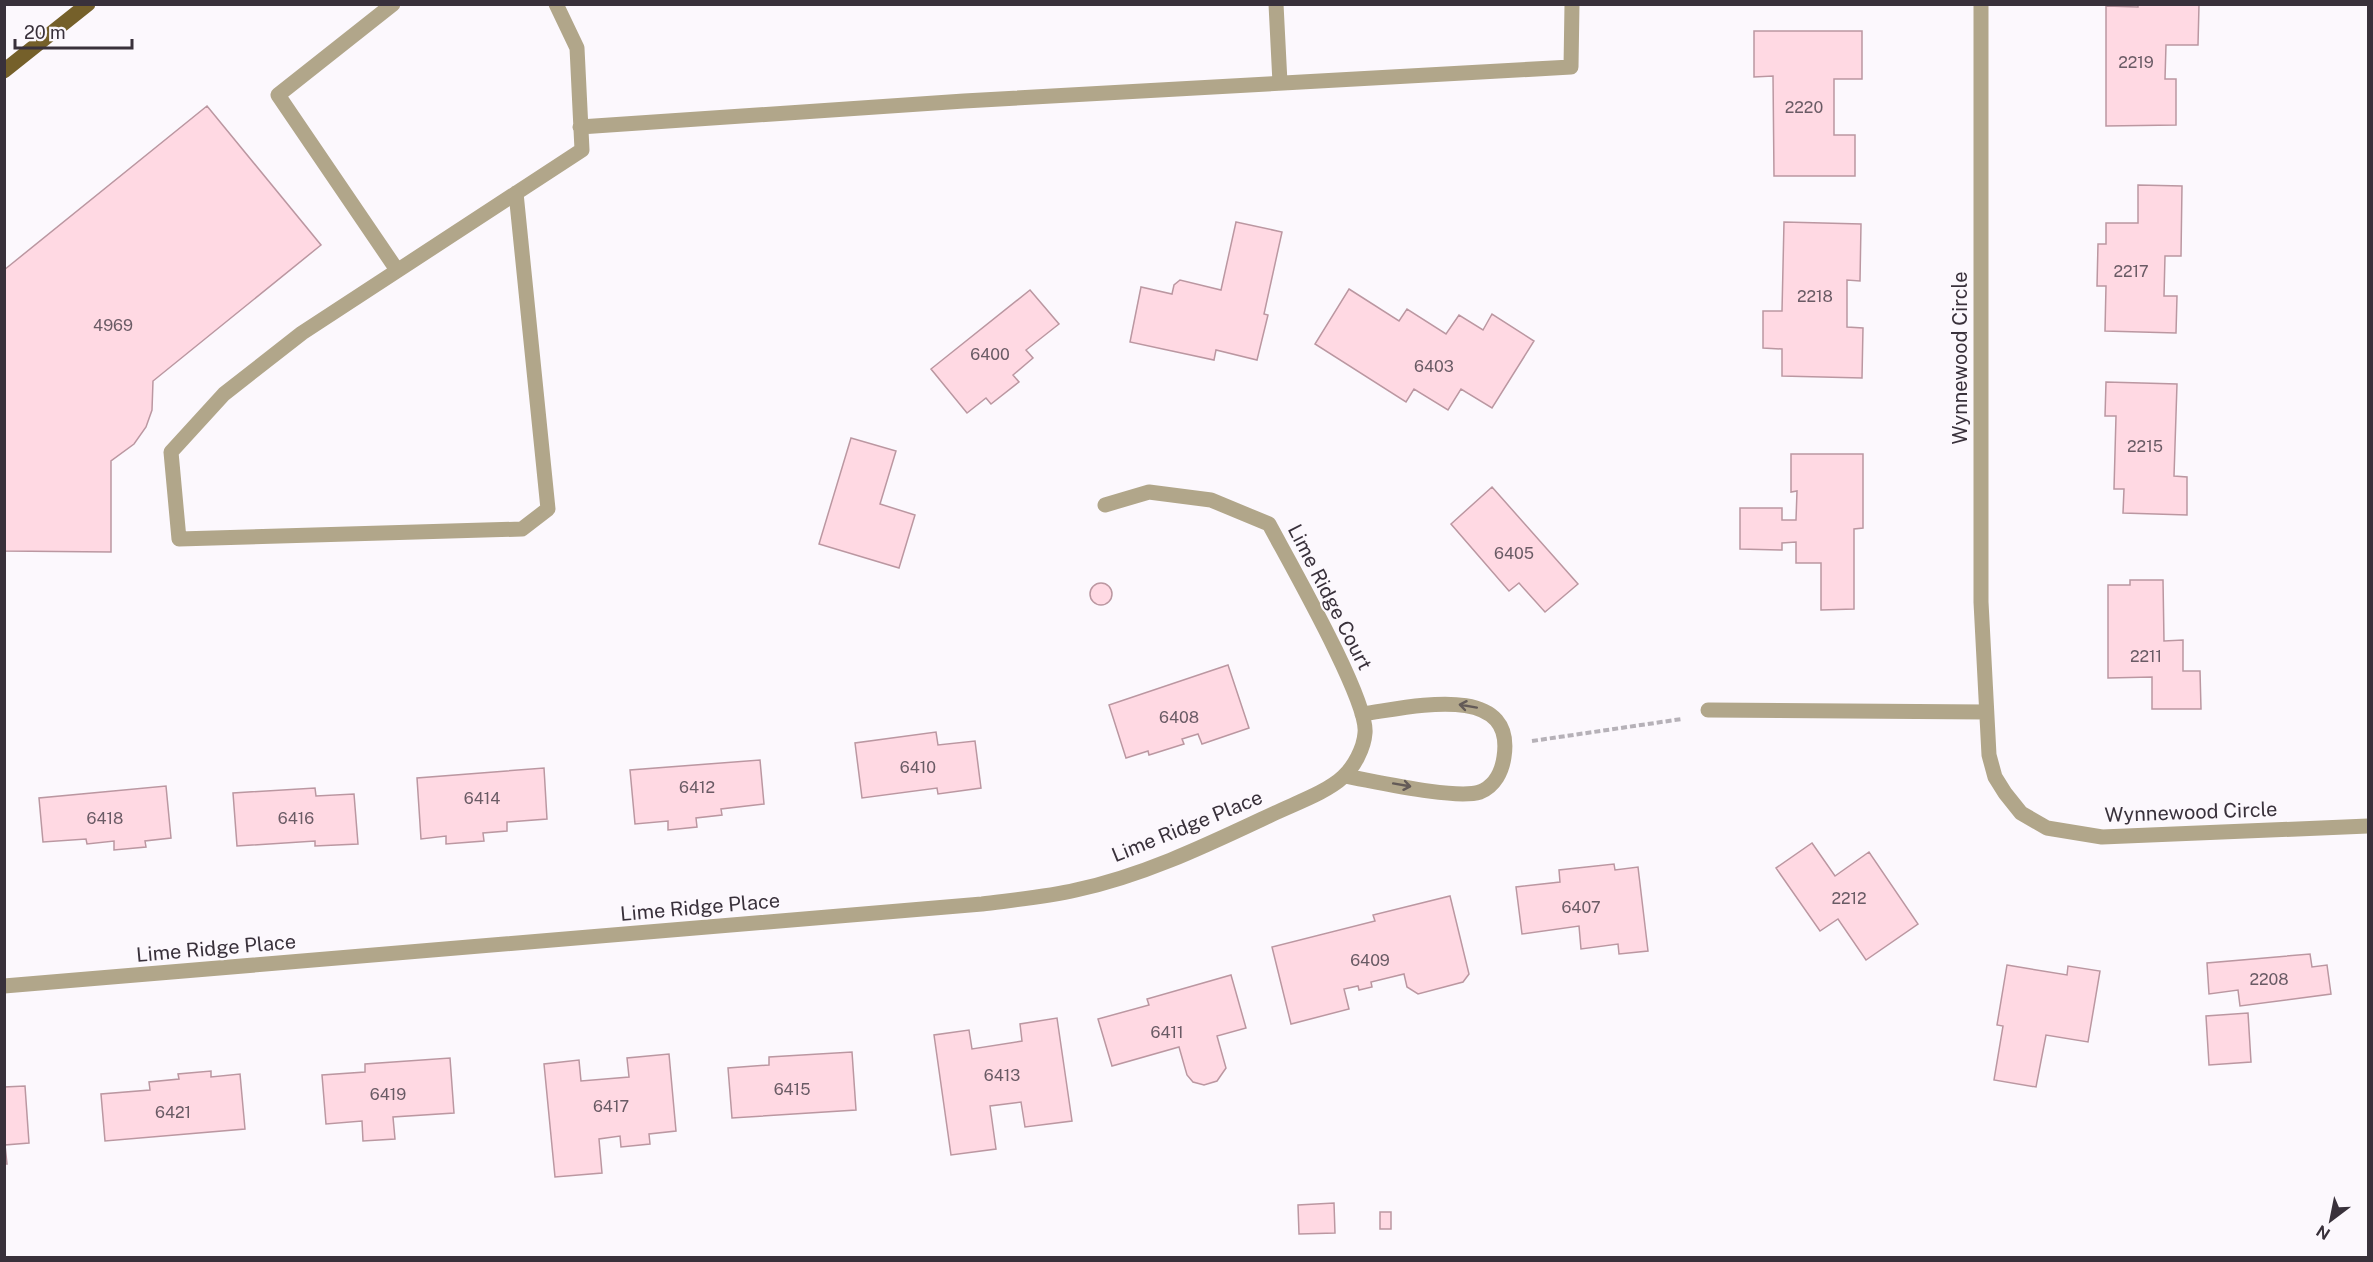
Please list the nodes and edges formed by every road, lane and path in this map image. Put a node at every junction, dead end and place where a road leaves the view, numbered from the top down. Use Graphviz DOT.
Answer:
graph roads {
  1 [pos="88,4"];
  2 [pos="393,4"];
  3 [pos="556,4"];
  4 [pos="1276,4"];
  5 [pos="1572,4"];
  6 [pos="1981,4"];
  7 [pos="4,71"];
  8 [pos="1280,83"];
  9 [pos="580,127"];
  10 [pos="516,193"];
  11 [pos="397,270"];
  12 [pos="1105,505"];
  13 [pos="1708,710"];
  14 [pos="1986,712"];
  15 [pos="1362,714"];
  16 [pos="1506,745"];
  17 [pos="1361,750"];
  18 [pos="1345,776"];
  19 [pos="2368,826"];
  20 [pos="4,986"];
  1 -- 7 [label="main road"];
  2 -- 11 [label="street"];
  3 -- 9 [label="street"];
  4 -- 8 [label="street"];
  5 -- 8 [label="street"];
  6 -- 14 [label="street, Wynnewood Circle"];
  8 -- 9 [label="street"];
  9 -- 10 [label="street"];
  10 -- 11 [label="street"];
  10 -- 11 [label="street"];
  12 -- 15 [label="street, Lime Ridge Court"];
  13 -- 14 [label="street"];
  13 -- 16 [label="path"];
  14 -- 19 [label="street, Wynnewood Circle"];
  16 -- 15 [label="street, one-way"];
  15 -- 17 [label="street, Lime Ridge Court"];
  18 -- 16 [label="street, one-way"];
  17 -- 18 [label="street, Lime Ridge Place"];
  18 -- 20 [label="street, Lime Ridge Place"];
}
